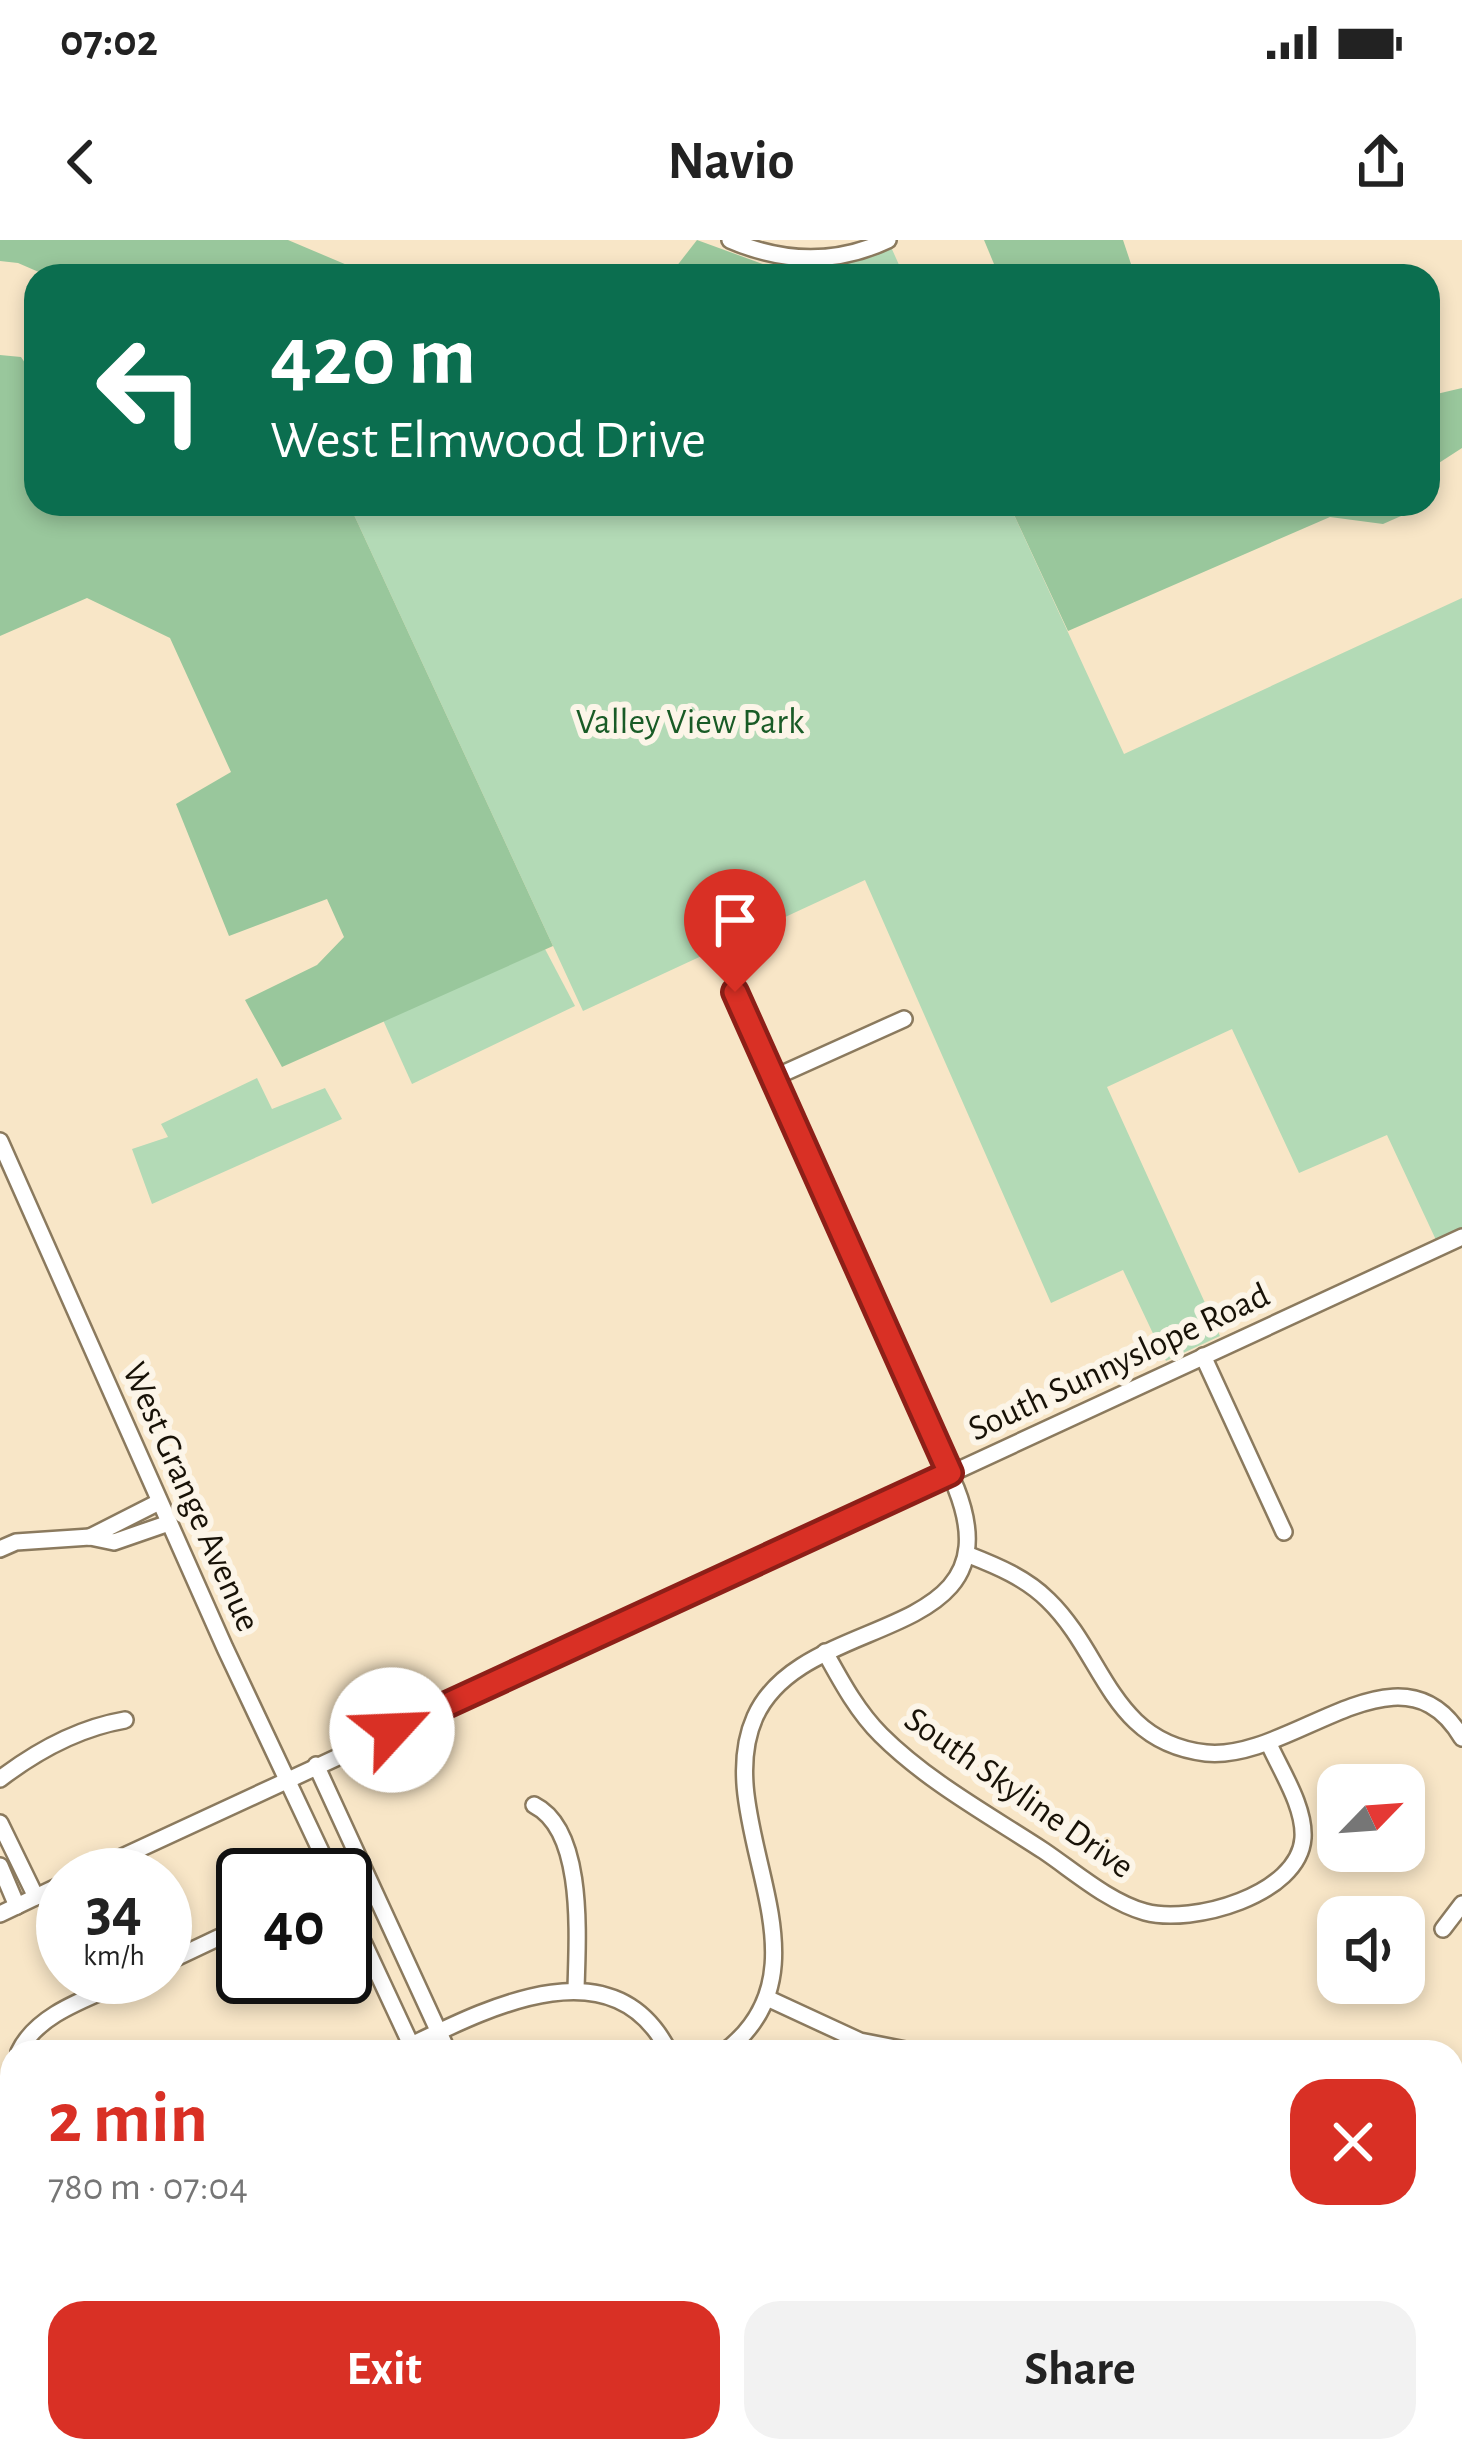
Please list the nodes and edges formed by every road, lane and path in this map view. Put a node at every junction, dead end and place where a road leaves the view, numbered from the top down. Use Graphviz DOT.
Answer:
graph roads {
  1 [pos="730,240"];
  2 [pos="888,240"];
  3 [pos="735,992"];
  4 [pos="904,1019"];
  5 [pos="773,1078"];
  6 [pos="0,1141"];
  7 [pos="1462,1238"];
  8 [pos="1203,1355"];
  9 [pos="950,1473"];
  10 [pos="159,1502"];
  11 [pos="169,1523"];
  12 [pos="1284,1532"];
  13 [pos="90,1537"];
  14 [pos="0,1549"];
  15 [pos="969,1556"];
  16 [pos="824,1652"];
  17 [pos="125,1720"];
  18 [pos="1462,1738"];
  19 [pos="1269,1744"];
  20 [pos="316,1766"];
  21 [pos="287,1778"];
  22 [pos="0,1779"];
  23 [pos="534,1805"];
  24 [pos="0,1823"];
  25 [pos="140,1848"];
  26 [pos="319,1848"];
  27 [pos="0,1866"];
  28 [pos="36,1898"];
  29 [pos="1462,1904"];
  30 [pos="17,1906"];
  31 [pos="0,1914"];
  32 [pos="1443,1929"];
  33 [pos="372,1966"];
  34 [pos="576,1990"];
  35 [pos="767,1998"];
  36 [pos="78,2004"];
  37 [pos="439,2032"];
  38 [pos="26,2040"];
  39 [pos="404,2040"];
  40 [pos="425,2040"];
  41 [pos="443,2040"];
  42 [pos="662,2040"];
  43 [pos="736,2040"];
  44 [pos="858,2040"];
  1 -- 2 [label="street"];
  3 -- 5 [label="street"];
  4 -- 5 [label="street"];
  5 -- 9 [label="street"];
  6 -- 10 [label="street, West Grange Avenue"];
  7 -- 8 [label="street, South Sunnyslope Road"];
  8 -- 9 [label="street, South Sunnyslope Road"];
  8 -- 12 [label="street"];
  9 -- 15 [label="street"];
  9 -- 20 [label="street, South Sunnyslope Road"];
  10 -- 11 [label="street, West Grange Avenue"];
  10 -- 13 [label="street"];
  11 -- 13 [label="street"];
  11 -- 21 [label="street, West Grange Avenue"];
  13 -- 14 [label="street"];
  15 -- 16 [label="street"];
  15 -- 19 [label="street"];
  16 -- 19 [label="street, South Skyline Drive"];
  16 -- 35 [label="street"];
  17 -- 22 [label="street"];
  18 -- 19 [label="street"];
  20 -- 21 [label="street, South Sunnyslope Road"];
  20 -- 37 [label="street"];
  21 -- 25 [label="street, South Sunnyslope Road"];
  21 -- 26 [label="street, West Grange Avenue"];
  23 -- 34 [label="street"];
  24 -- 28 [label="street"];
  27 -- 30 [label="street"];
  28 -- 30 [label="street"];
  29 -- 32 [label="street"];
  30 -- 31 [label="street"];
  33 -- 39 [label="street"];
  34 -- 37 [label="street"];
  34 -- 42 [label="street"];
  35 -- 43 [label="street"];
  35 -- 44 [label="street"];
  36 -- 38 [label="street"];
  37 -- 40 [label="street"];
  37 -- 41 [label="street"];
}
